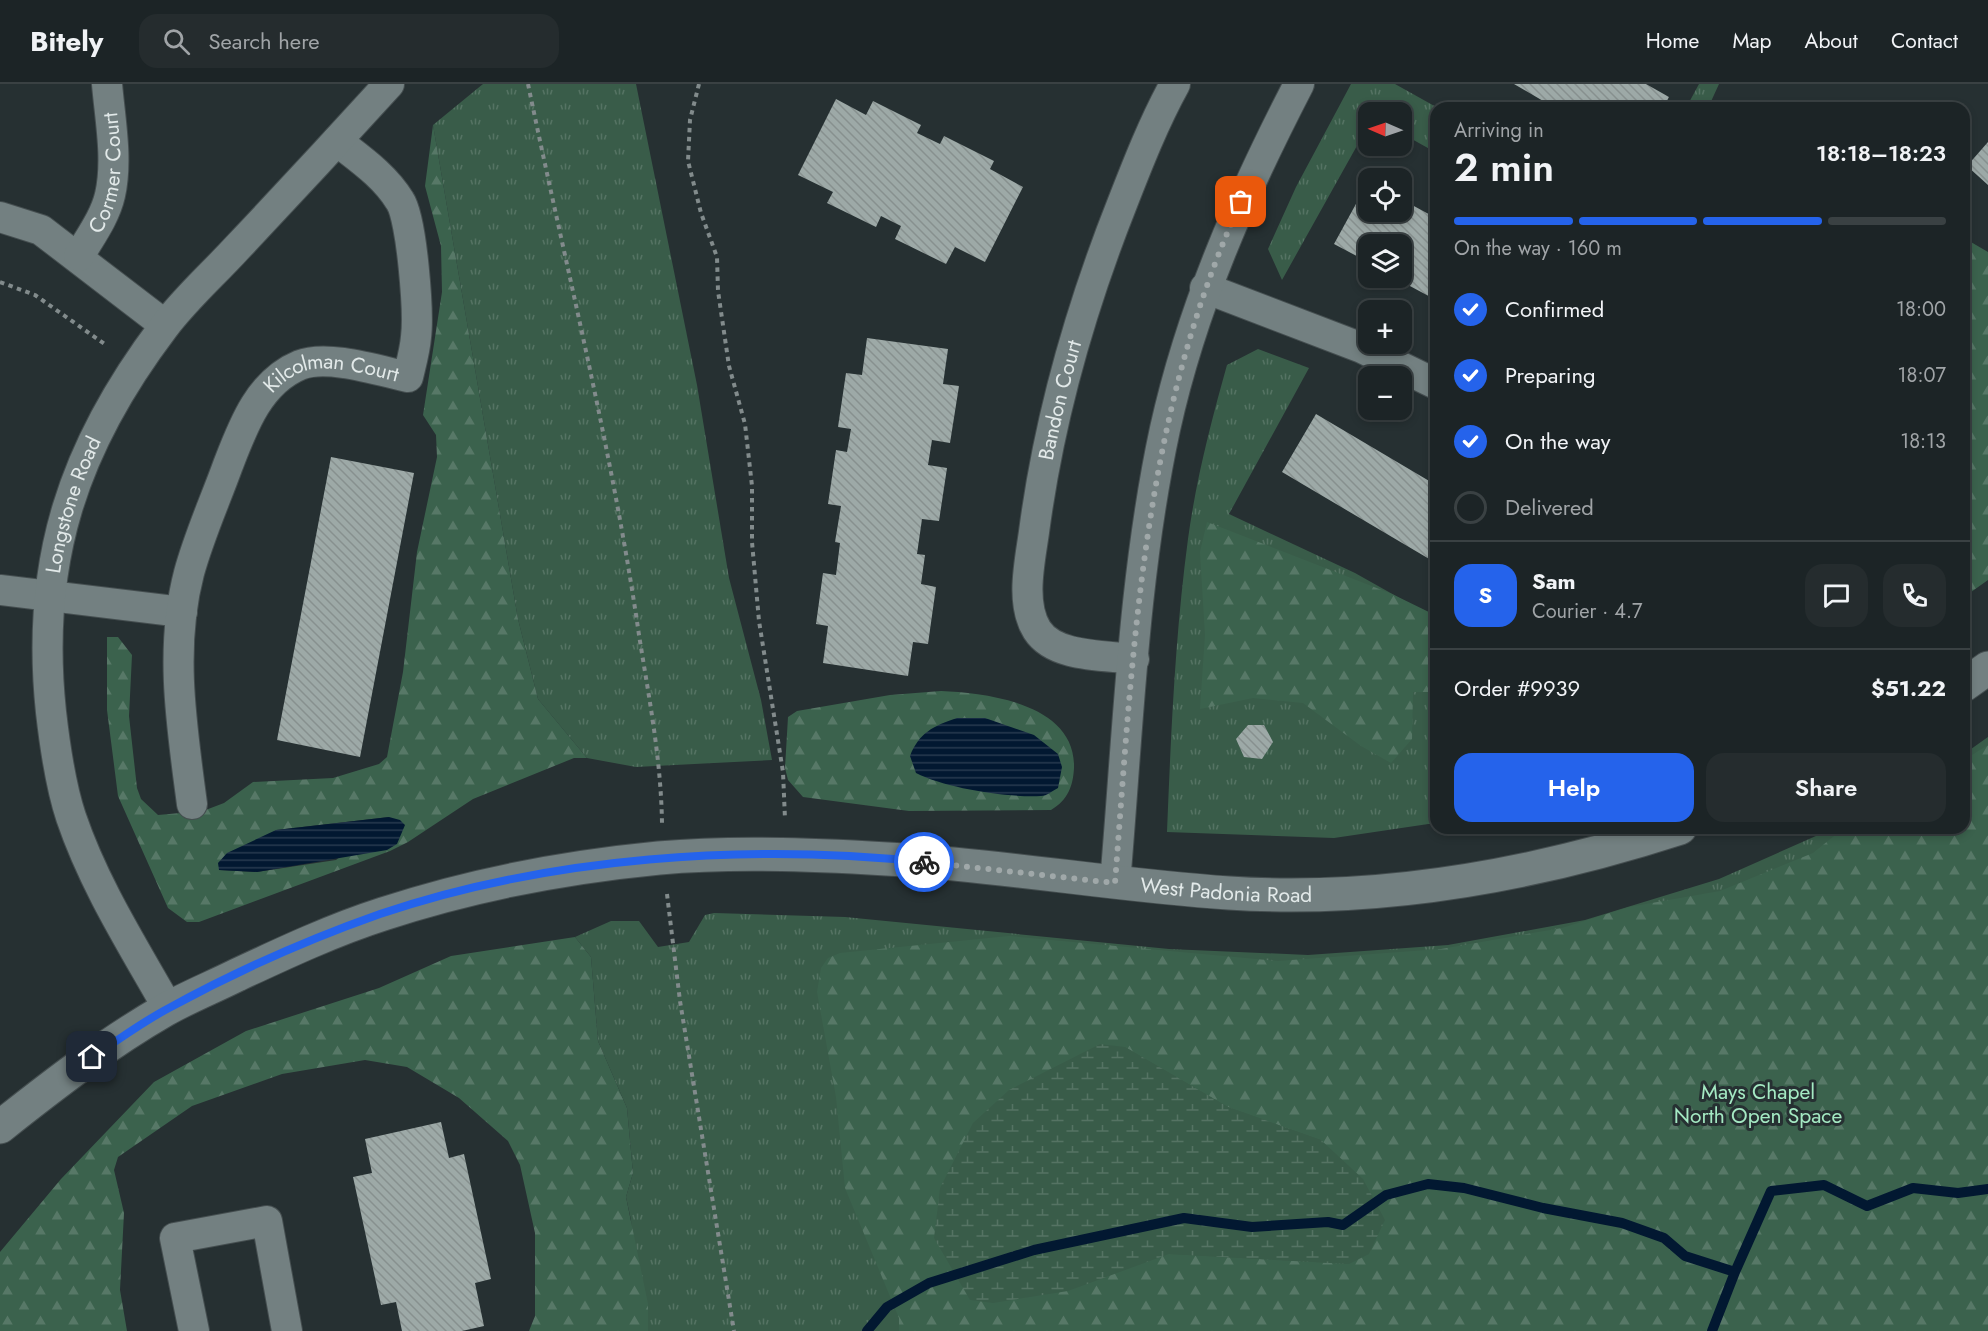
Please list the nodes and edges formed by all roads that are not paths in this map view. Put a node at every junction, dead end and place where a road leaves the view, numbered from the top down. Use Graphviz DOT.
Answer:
graph roads {
  1 [pos="106,84"];
  2 [pos="389,84"];
  3 [pos="1175,84"];
  4 [pos="1299,84"];
  5 [pos="338,141"];
  6 [pos="0,217"];
  7 [pos="79,256"];
  8 [pos="1205,288"];
  9 [pos="165,325"];
  10 [pos="1430,381"];
  11 [pos="0,590"];
  12 [pos="50,598"];
  13 [pos="182,612"];
  14 [pos="1134,659"];
  15 [pos="1988,668"];
  16 [pos="1970,681"];
  17 [pos="192,804"];
  18 [pos="1661,834"];
  19 [pos="1115,883"];
  20 [pos="168,1008"];
  21 [pos="0,1127"];
  22 [pos="194,1331"];
  23 [pos="287,1331"];
  1 -- 7 [label="street, Cormer Court"];
  2 -- 5 [label="street, Longstone Road"];
  3 -- 14 [label="street, Bandon Court"];
  4 -- 8 [label="street"];
  5 -- 9 [label="street, Longstone Road"];
  5 -- 13 [label="street, Kilcolman Court"];
  6 -- 7 [label="street, Cormer Court"];
  7 -- 9 [label="street, Cormer Court"];
  8 -- 10 [label="street"];
  8 -- 14 [label="street"];
  9 -- 12 [label="street, Longstone Road"];
  11 -- 12 [label="street"];
  12 -- 13 [label="street"];
  12 -- 20 [label="street, Longstone Road"];
  13 -- 17 [label="street, Kilcolman Court"];
  14 -- 19 [label="street"];
  15 -- 16 [label="main road"];
  18 -- 19 [label="main road, West Padonia Road"];
  19 -- 20 [label="main road, West Padonia Road"];
  20 -- 21 [label="main road, West Padonia Road"];
  22 -- 23 [label="street"];
}
